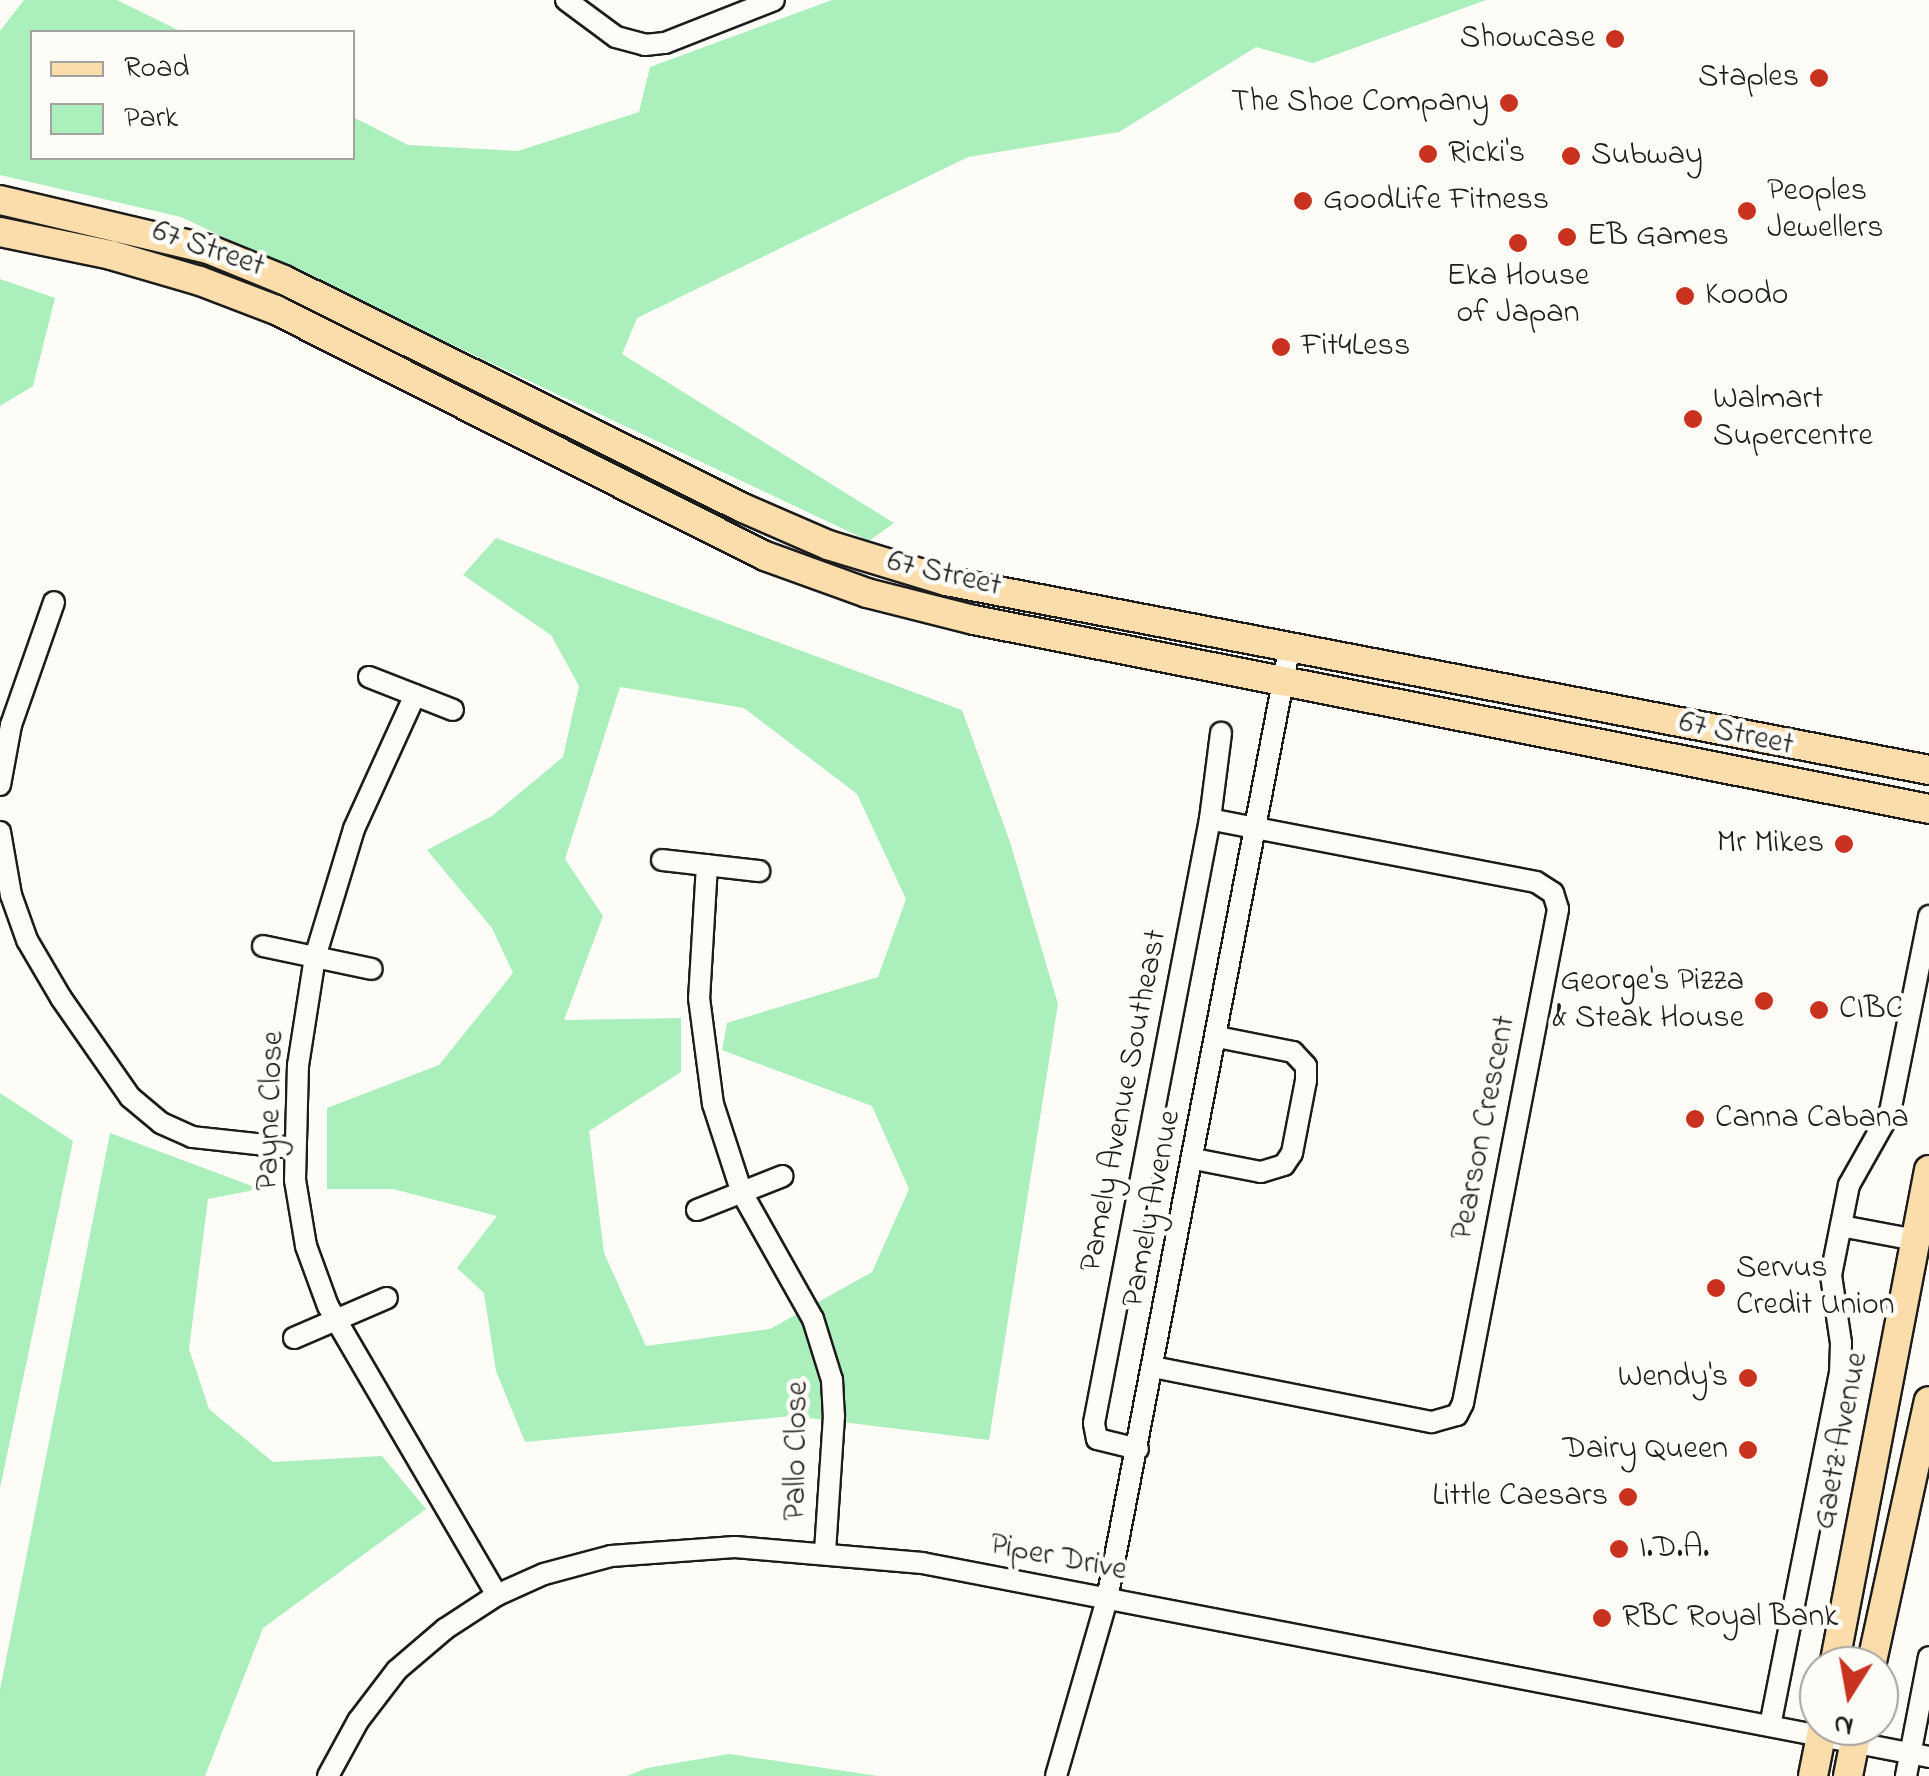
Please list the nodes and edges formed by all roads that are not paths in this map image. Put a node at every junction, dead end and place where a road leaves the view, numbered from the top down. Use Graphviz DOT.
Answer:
graph roads {
  1 [pos="566,0"];
  2 [pos="774,0"];
  3 [pos="0,200"];
  4 [pos="0,232"];
  5 [pos="54,602"];
  6 [pos="1289,650"];
  7 [pos="370,676"];
  8 [pos="1284,680"];
  9 [pos="415,695"];
  10 [pos="453,710"];
  11 [pos="1548,732"];
  12 [pos="1221,733"];
  13 [pos="1732,733"];
  14 [pos="1849,756"];
  15 [pos="1923,766"];
  16 [pos="1733,770"];
  17 [pos="0,785"];
  18 [pos="1870,798"];
  19 [pos="1929,809"];
  20 [pos="1210,819"];
  21 [pos="1929,826"];
  22 [pos="1256,828"];
  23 [pos="0,832"];
  24 [pos="662,860"];
  25 [pos="707,865"];
  26 [pos="758,871"];
  27 [pos="1929,916"];
  28 [pos="263,946"];
  29 [pos="315,957"];
  30 [pos="372,969"];
  31 [pos="1217,1037"];
  32 [pos="294,1148"];
  33 [pos="1194,1160"];
  34 [pos="1929,1170"];
  35 [pos="784,1176"];
  36 [pos="742,1193"];
  37 [pos="697,1210"];
  38 [pos="1841,1226"];
  39 [pos="1916,1240"];
  40 [pos="387,1298"];
  41 [pos="336,1322"];
  42 [pos="294,1338"];
  43 [pos="1153,1367"];
  44 [pos="1929,1401"];
  45 [pos="1138,1449"];
  46 [pos="825,1552"];
  47 [pos="497,1595"];
  48 [pos="1107,1599"];
  49 [pos="1838,1646"];
  50 [pos="1875,1646"];
  51 [pos="1929,1657"];
  52 [pos="1770,1726"];
  53 [pos="1799,1729"];
  54 [pos="1819,1746"];
  55 [pos="1854,1746"];
  56 [pos="1893,1746"];
  57 [pos="1920,1755"];
  58 [pos="328,1776"];
  59 [pos="1056,1776"];
  60 [pos="1813,1776"];
  61 [pos="1848,1776"];
  62 [pos="1906,1776"];
  1 -- 2 [label="street"];
  3 -- 6 [label="main road, 67 Street"];
  4 -- 8 [label="main road, 67 Street"];
  5 -- 17 [label="street"];
  6 -- 8 [label="street, Pamely Avenue"];
  6 -- 13 [label="main road, 67 Street"];
  7 -- 9 [label="street"];
  8 -- 11 [label="main road, 67 Street"];
  8 -- 22 [label="street, Pamely Avenue"];
  9 -- 10 [label="street"];
  9 -- 29 [label="street, Payne Close"];
  11 -- 13 [label="main road"];
  11 -- 16 [label="main road, 67 Street"];
  12 -- 20 [label="street, Pamely Avenue Southeast"];
  13 -- 14 [label="main road, 67 Street"];
  14 -- 15 [label="main road, 67 Street"];
  14 -- 16 [label="main road"];
  16 -- 18 [label="main road, 67 Street"];
  18 -- 19 [label="main road, 67 Street"];
  18 -- 21 [label="main road"];
  20 -- 22 [label="street, Pearson Crescent"];
  20 -- 45 [label="street, Pamely Avenue Southeast"];
  22 -- 31 [label="street, Pamely Avenue"];
  22 -- 43 [label="street, Pearson Crescent"];
  23 -- 32 [label="street"];
  24 -- 25 [label="street"];
  25 -- 26 [label="street"];
  25 -- 36 [label="street, Pallo Close"];
  27 -- 38 [label="street"];
  28 -- 29 [label="street"];
  29 -- 30 [label="street"];
  29 -- 32 [label="street, Payne Close"];
  31 -- 33 [label="street, Pamely Avenue"];
  31 -- 33 [label="street"];
  32 -- 41 [label="street, Payne Close"];
  33 -- 43 [label="street, Pamely Avenue"];
  34 -- 39 [label="main road, Gaetz Avenue"];
  35 -- 36 [label="street"];
  36 -- 37 [label="street"];
  36 -- 46 [label="street, Pallo Close"];
  38 -- 39 [label="street"];
  38 -- 52 [label="street"];
  39 -- 49 [label="main road, Gaetz Avenue"];
  40 -- 41 [label="street"];
  41 -- 42 [label="street"];
  41 -- 47 [label="street, Payne Close"];
  43 -- 45 [label="street, Pamely Avenue"];
  44 -- 50 [label="main road"];
  45 -- 48 [label="street, Pamely Avenue"];
  46 -- 47 [label="street, Piper Drive"];
  46 -- 48 [label="street, Piper Drive"];
  47 -- 58 [label="street, Piper Drive"];
  48 -- 52 [label="street, Piper Drive"];
  48 -- 59 [label="street, Pamely Avenue"];
  51 -- 57 [label="street"];
  52 -- 53 [label="street, Piper Drive"];
  54 -- 60 [label="main road"];
  55 -- 61 [label="main road"];
  56 -- 57 [label="street, Piper Drive"];
  57 -- 62 [label="street"];
}
